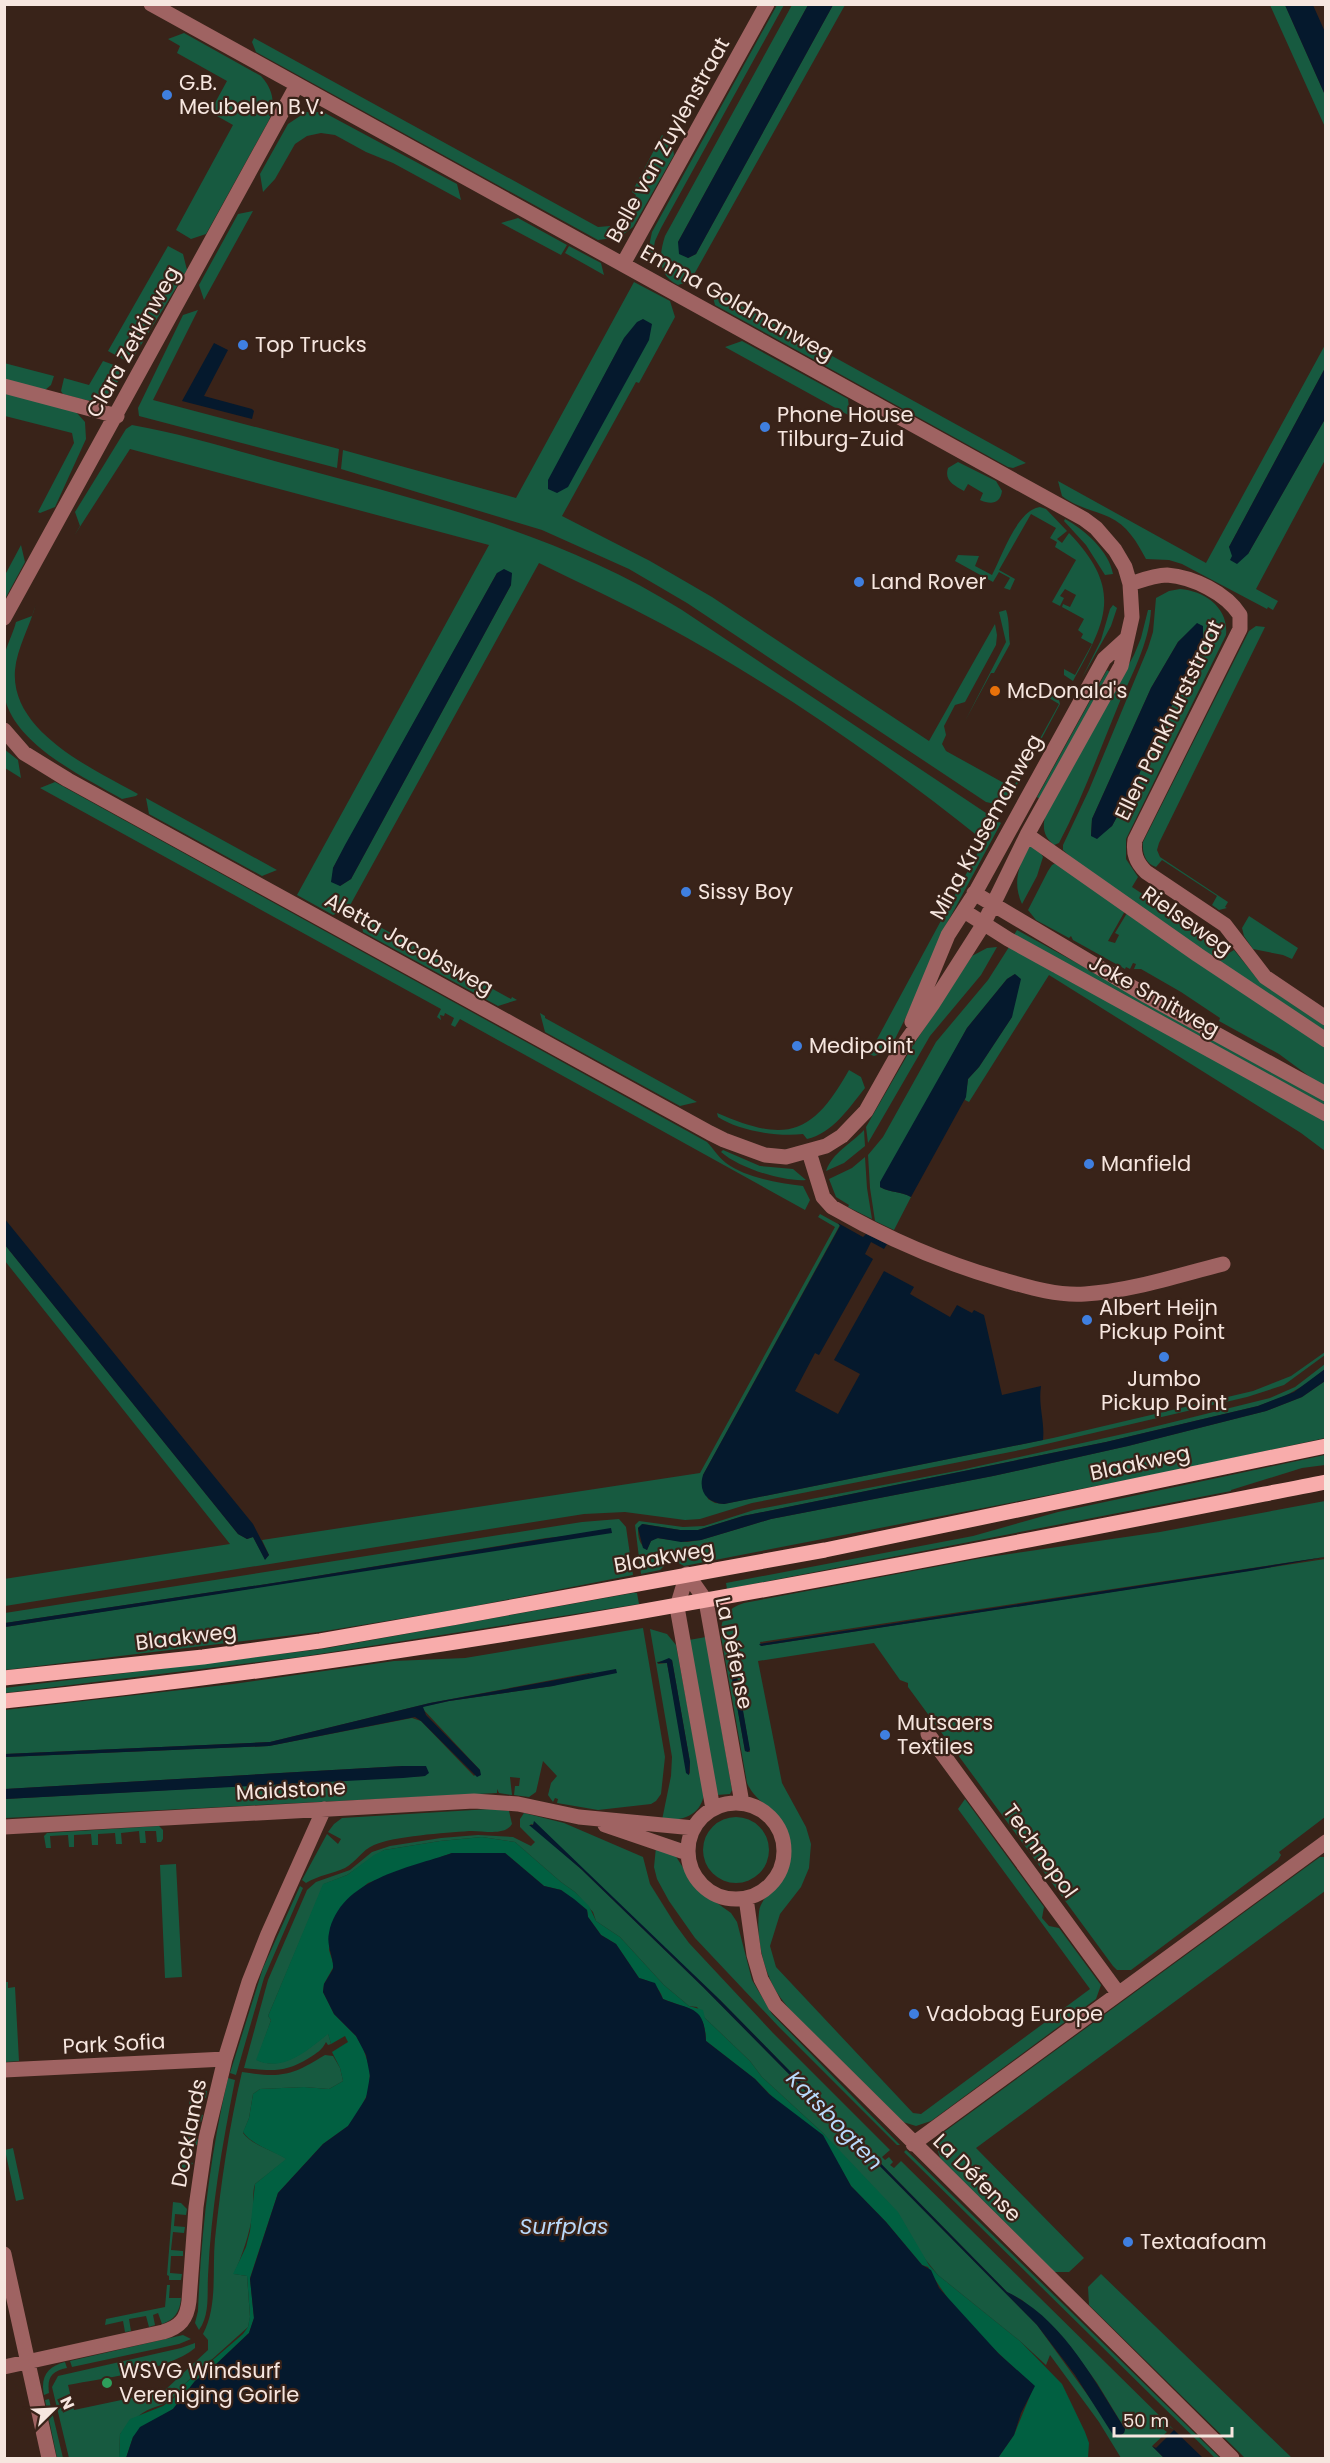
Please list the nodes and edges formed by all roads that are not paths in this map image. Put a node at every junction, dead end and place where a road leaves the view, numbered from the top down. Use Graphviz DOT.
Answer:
graph roads {
  1 [pos="151,4"];
  2 [pos="767,4"];
  3 [pos="297,85"];
  4 [pos="623,264"];
  5 [pos="4,386"];
  6 [pos="117,416"];
  7 [pos="1130,584"];
  8 [pos="4,618"];
  9 [pos="1126,639"];
  10 [pos="4,730"];
  11 [pos="1027,835"];
  12 [pos="974,893"];
  13 [pos="994,905"];
  14 [pos="964,911"];
  15 [pos="983,925"];
  16 [pos="1326,1018"];
  17 [pos="1326,1040"];
  18 [pos="902,1047"];
  19 [pos="1326,1094"];
  20 [pos="1326,1114"];
  21 [pos="809,1152"];
  22 [pos="1223,1264"];
  23 [pos="1326,1446"];
  24 [pos="1326,1482"];
  25 [pos="687,1574"];
  26 [pos="706,1601"];
  27 [pos="676,1607"];
  28 [pos="4,1678"];
  29 [pos="4,1701"];
  30 [pos="928,1734"];
  31 [pos="742,1803"];
  32 [pos="324,1809"];
  33 [pos="713,1809"];
  34 [pos="579,1816"];
  35 [pos="4,1827"];
  36 [pos="694,1828"];
  37 [pos="1326,1842"];
  38 [pos="687,1853"];
  39 [pos="746,1898"];
  40 [pos="1118,1993"];
  41 [pos="225,2059"];
  42 [pos="4,2070"];
  43 [pos="913,2144"];
  44 [pos="4,2254"];
  45 [pos="28,2362"];
  46 [pos="4,2367"];
  47 [pos="49,2458"];
  48 [pos="1232,2458"];
  1 -- 3 [label="street, Emma Goldmanweg"];
  2 -- 4 [label="street, Belle van Zuylenstraat"];
  3 -- 4 [label="street, Emma Goldmanweg"];
  3 -- 6 [label="street, Clara Zetkinweg"];
  4 -- 7 [label="street, Emma Goldmanweg"];
  5 -- 6 [label="street"];
  6 -- 8 [label="street, Clara Zetkinweg"];
  7 -- 9 [label="street, Mina Krusemanweg"];
  7 -- 16 [label="street, Ellen Pankhurststraat"];
  9 -- 11 [label="street, Mina Krusemanweg"];
  9 -- 12 [label="street, Mina Krusemanweg"];
  10 -- 21 [label="street, Aletta Jacobsweg"];
  11 -- 13 [label="street, Mina Krusemanweg"];
  11 -- 17 [label="street, Rielseweg"];
  12 -- 13 [label="street, Joke Smitweg"];
  12 -- 14 [label="street, Mina Krusemanweg"];
  13 -- 15 [label="street, Mina Krusemanweg"];
  13 -- 19 [label="street, Joke Smitweg"];
  14 -- 15 [label="street, Joke Smitweg"];
  14 -- 18 [label="street, Mina Krusemanweg"];
  15 -- 18 [label="street, Mina Krusemanweg"];
  15 -- 20 [label="street, Joke Smitweg"];
  18 -- 21 [label="street, Mina Krusemanweg"];
  21 -- 22 [label="street"];
  23 -- 25 [label="main road, Blaakweg"];
  24 -- 26 [label="main road, Blaakweg"];
  25 -- 26 [label="street, La Défense"];
  25 -- 27 [label="street, La Défense"];
  25 -- 28 [label="main road, Blaakweg"];
  26 -- 27 [label="main road, Blaakweg"];
  26 -- 31 [label="street, La Défense"];
  27 -- 29 [label="main road, Blaakweg"];
  27 -- 33 [label="street, La Défense"];
  30 -- 40 [label="street, Technopol"];
  31 -- 33 [label="street"];
  31 -- 39 [label="street"];
  32 -- 34 [label="street, Maidstone"];
  32 -- 35 [label="street, Maidstone"];
  32 -- 41 [label="street, Docklands"];
  33 -- 36 [label="street"];
  34 -- 36 [label="street, Maidstone"];
  34 -- 38 [label="street, Maidstone"];
  36 -- 38 [label="street"];
  37 -- 40 [label="street"];
  38 -- 39 [label="street"];
  39 -- 43 [label="street, La Défense"];
  40 -- 43 [label="street"];
  41 -- 42 [label="street, Park Sofia"];
  41 -- 45 [label="street, Docklands"];
  43 -- 48 [label="street, La Défense"];
  44 -- 45 [label="street"];
  45 -- 46 [label="street"];
  45 -- 47 [label="street"];
}
